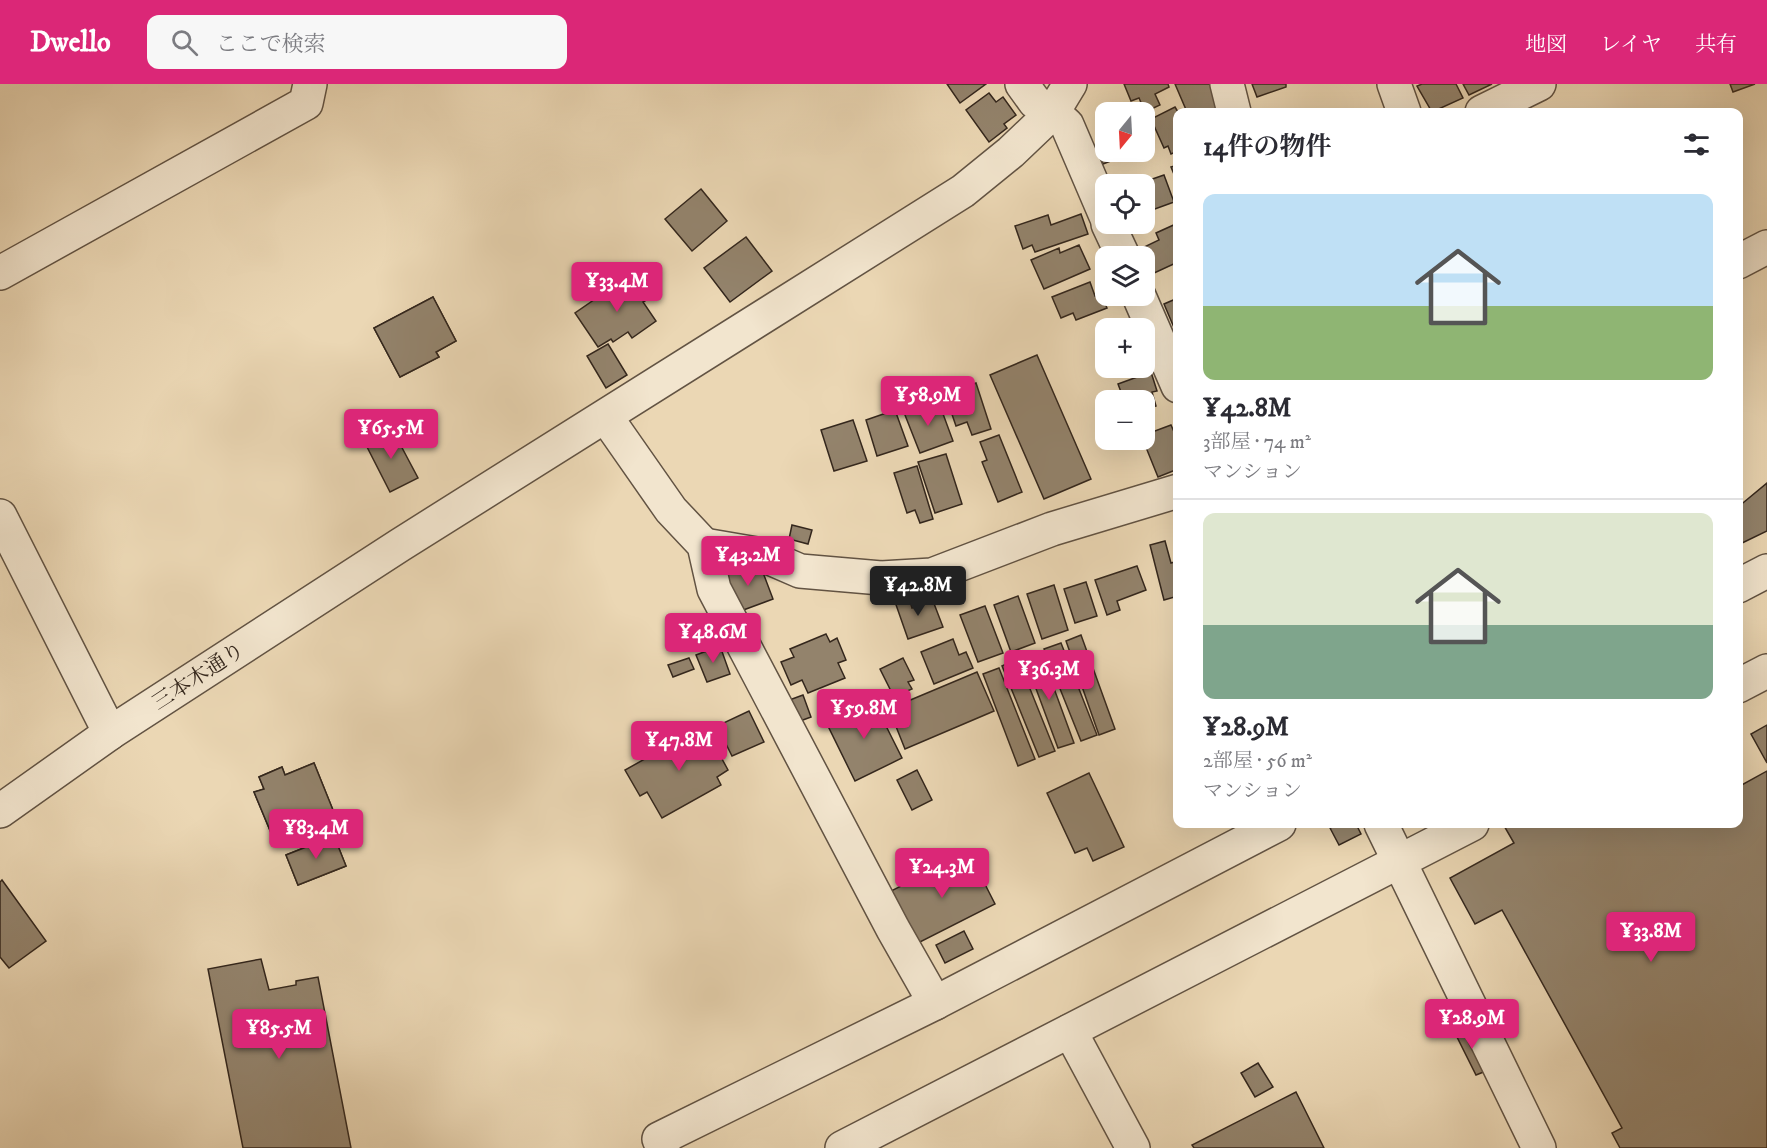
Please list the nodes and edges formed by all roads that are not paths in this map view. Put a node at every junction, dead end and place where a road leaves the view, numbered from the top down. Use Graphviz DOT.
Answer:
graph roads {
  1 [pos="310,84"];
  2 [pos="1022,84"];
  3 [pos="1070,84"];
  4 [pos="1227,84"];
  5 [pos="1394,84"];
  6 [pos="1539,84"];
  7 [pos="1233,108"];
  8 [pos="1403,108"];
  9 [pos="1490,108"];
  10 [pos="1053,112"];
  11 [pos="1095,191"];
  12 [pos="1767,247"];
  13 [pos="1743,259"];
  14 [pos="0,273"];
  15 [pos="1143,306"];
  16 [pos="1173,374"];
  17 [pos="606,417"];
  18 [pos="1173,493"];
  19 [pos="0,516"];
  20 [pos="704,545"];
  21 [pos="1767,572"];
  22 [pos="1743,584"];
  23 [pos="1767,671"];
  24 [pos="1743,683"];
  25 [pos="110,733"];
  26 [pos="0,811"];
  27 [pos="1271,828"];
  28 [pos="1382,828"];
  29 [pos="1464,828"];
  30 [pos="1399,861"];
  31 [pos="935,1003"];
  32 [pos="1070,1031"];
  33 [pos="656,1145"];
  34 [pos="842,1148"];
  35 [pos="1133,1148"];
  36 [pos="1539,1148"];
  1 -- 14 [label="street"];
  2 -- 10 [label="street"];
  3 -- 10 [label="street, 三本木通り"];
  4 -- 7 [label="street"];
  5 -- 8 [label="street"];
  6 -- 9 [label="street"];
  10 -- 11 [label="street"];
  10 -- 17 [label="street, 三本木通り"];
  12 -- 13 [label="street"];
  15 -- 16 [label="street"];
  17 -- 20 [label="street"];
  17 -- 25 [label="street, 三本木通り"];
  18 -- 20 [label="street"];
  19 -- 25 [label="street"];
  20 -- 31 [label="street"];
  21 -- 22 [label="street"];
  23 -- 24 [label="street"];
  25 -- 26 [label="street, 三本木通り"];
  27 -- 31 [label="street"];
  28 -- 30 [label="street"];
  29 -- 30 [label="street"];
  30 -- 32 [label="street"];
  30 -- 36 [label="street"];
  31 -- 33 [label="street"];
  32 -- 34 [label="street"];
  32 -- 35 [label="street"];
}
